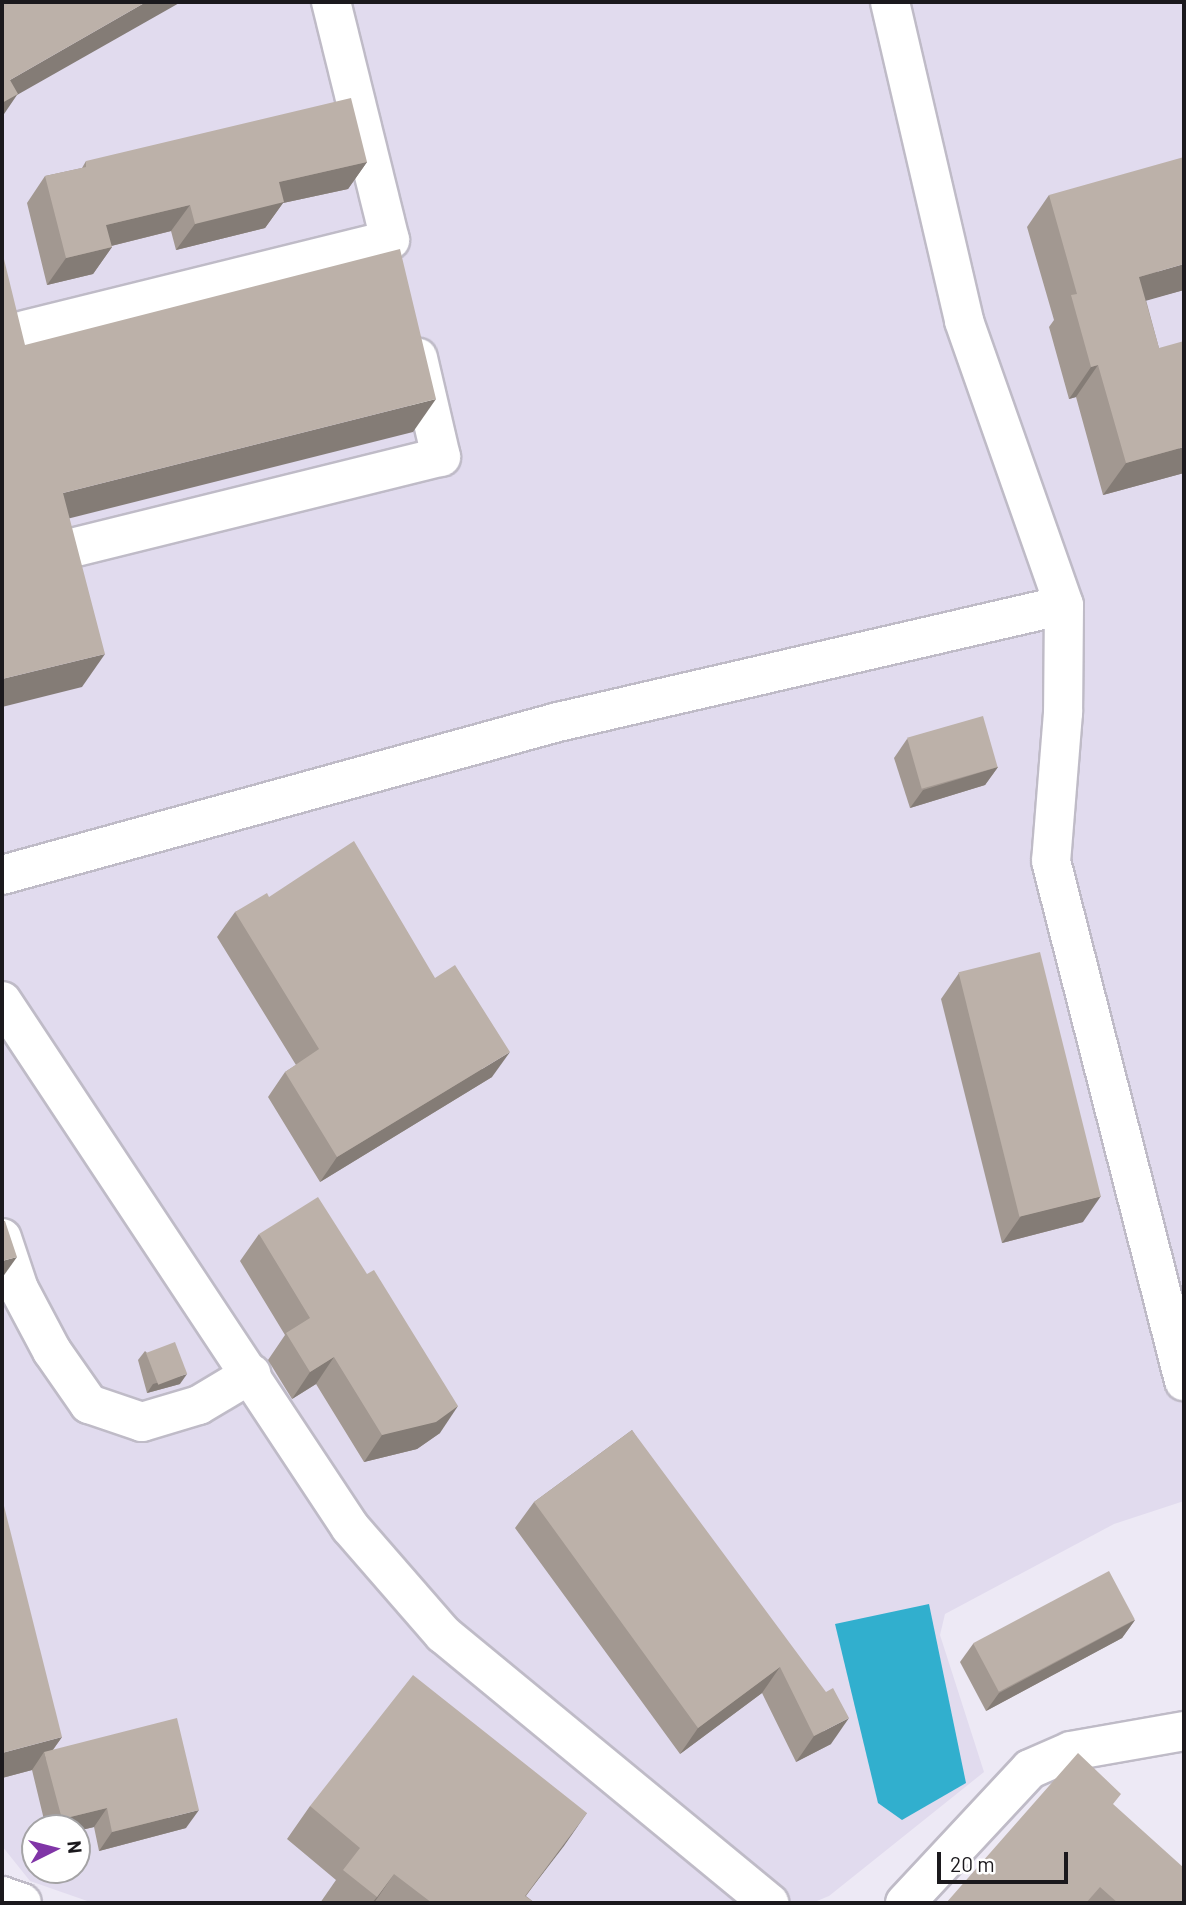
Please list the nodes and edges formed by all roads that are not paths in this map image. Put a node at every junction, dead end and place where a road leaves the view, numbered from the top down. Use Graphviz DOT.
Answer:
graph roads {
  1 [pos="331,2"];
  2 [pos="890,2"];
  3 [pos="390,240"];
  4 [pos="399,281"];
  5 [pos="409,321"];
  6 [pos="25,330"];
  7 [pos="76,547"];
  8 [pos="1064,605"];
  9 [pos="2,875"];
  10 [pos="2,1001"];
  11 [pos="2,1238"];
  12 [pos="251,1374"];
  13 [pos="1184,1381"];
  14 [pos="1184,1731"];
  15 [pos="2,1896"];
  16 [pos="22,1903"];
  17 [pos="769,1903"];
  18 [pos="905,1903"];
  1 -- 3 [label="street"];
  2 -- 8 [label="street"];
  3 -- 4 [label="street"];
  3 -- 6 [label="street"];
  5 -- 7 [label="street"];
  8 -- 9 [label="street"];
  8 -- 13 [label="street"];
  10 -- 12 [label="street"];
  11 -- 12 [label="street"];
  12 -- 17 [label="street"];
  14 -- 18 [label="street"];
  15 -- 16 [label="street"];
}
